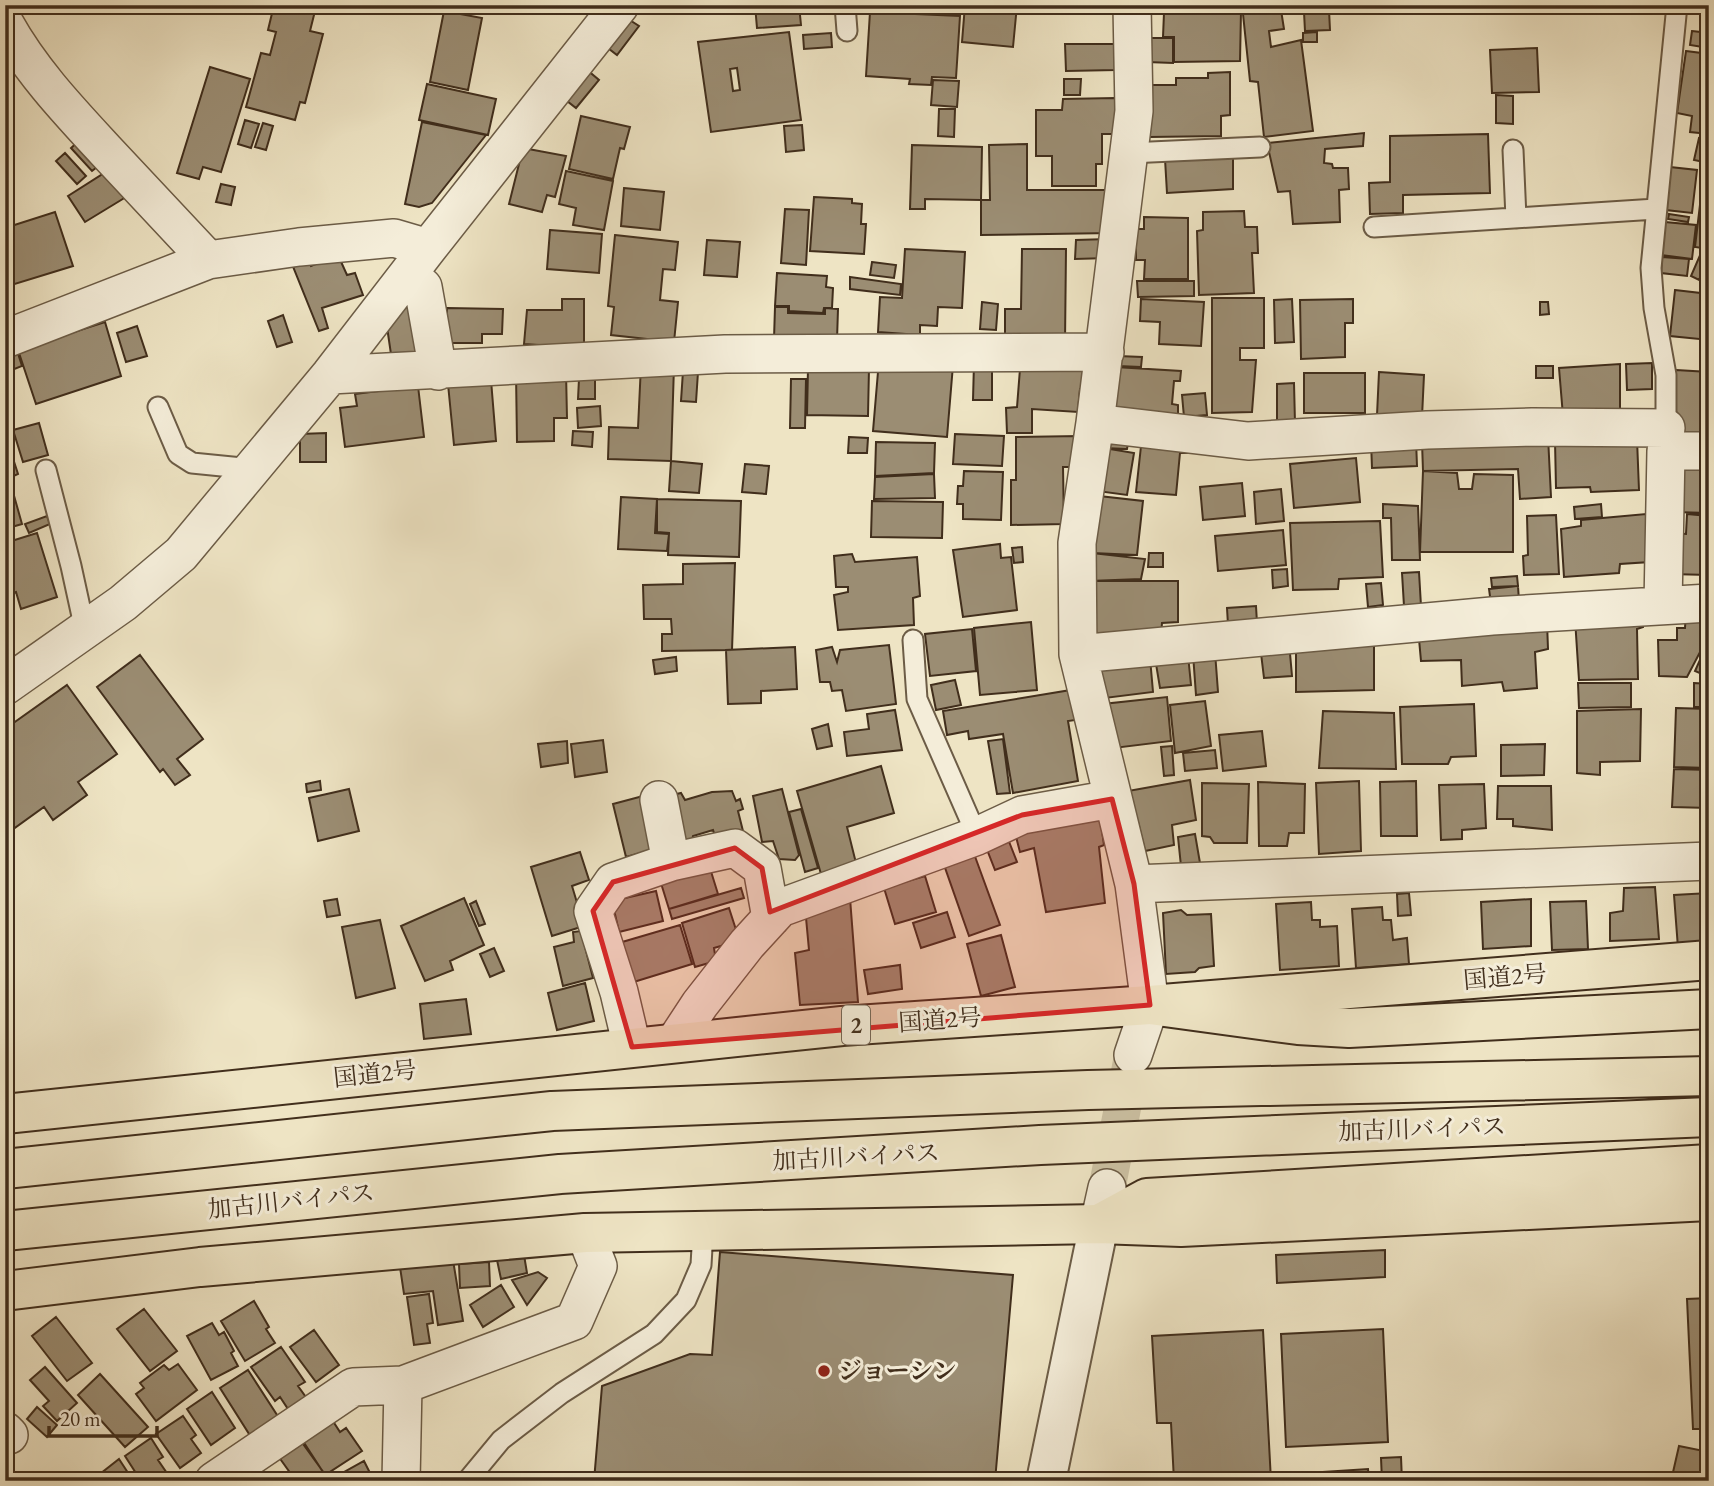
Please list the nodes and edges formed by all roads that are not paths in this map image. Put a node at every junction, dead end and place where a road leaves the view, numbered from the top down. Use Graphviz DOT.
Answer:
graph roads {
  1 [pos="620,5"];
  2 [pos="845,5"];
  3 [pos="1132,5"];
  4 [pos="1677,5"];
  5 [pos="5,24"];
  6 [pos="847,31"];
  7 [pos="1260,147"];
  8 [pos="1513,150"];
  9 [pos="1129,153"];
  10 [pos="1656,209"];
  11 [pos="1516,218"];
  12 [pos="1374,227"];
  13 [pos="208,260"];
  14 [pos="418,261"];
  15 [pos="5,339"];
  16 [pos="1105,352"];
  17 [pos="438,371"];
  18 [pos="330,375"];
  19 [pos="158,407"];
  20 [pos="1095,423"];
  21 [pos="1666,440"];
  22 [pos="1709,451"];
  23 [pos="252,469"];
  24 [pos="46,470"];
  25 [pos="1709,603"];
  26 [pos="1663,605"];
  27 [pos="85,630"];
  28 [pos="913,640"];
  29 [pos="1078,654"];
  30 [pos="5,686"];
  31 [pos="1112,799"];
  32 [pos="659,800"];
  33 [pos="977,836"];
  34 [pos="1709,861"];
  35 [pos="671,862"];
  36 [pos="1134,884"];
  37 [pos="771,918"];
  38 [pos="1709,960"];
  39 [pos="1150,1005"];
  40 [pos="1709,1009"];
  41 [pos="675,1042"];
  42 [pos="632,1047"];
  43 [pos="1133,1055"];
  44 [pos="1709,1076"];
  45 [pos="5,1114"];
  46 [pos="1709,1117"];
  47 [pos="1709,1164"];
  48 [pos="5,1169"];
  49 [pos="1709,1201"];
  50 [pos="1103,1206"];
  51 [pos="703,1230"];
  52 [pos="5,1231"];
  53 [pos="585,1233"];
  54 [pos="5,1291"];
  55 [pos="403,1385"];
  56 [pos="214,1481"];
  57 [pos="401,1481"];
  58 [pos="467,1481"];
  59 [pos="1046,1481"];
  1 -- 14 [label="street"];
  2 -- 6 [label="lane"];
  3 -- 9 [label="street"];
  4 -- 10 [label="lane"];
  5 -- 13 [label="street"];
  7 -- 9 [label="lane"];
  8 -- 11 [label="lane"];
  9 -- 16 [label="street"];
  10 -- 11 [label="lane"];
  10 -- 21 [label="lane"];
  11 -- 12 [label="lane"];
  13 -- 14 [label="street"];
  13 -- 15 [label="street"];
  14 -- 17 [label="street"];
  14 -- 18 [label="street"];
  16 -- 17 [label="street"];
  16 -- 20 [label="street"];
  17 -- 18 [label="street"];
  18 -- 23 [label="street"];
  19 -- 23 [label="lane"];
  20 -- 21 [label="street"];
  20 -- 29 [label="street"];
  21 -- 22 [label="street"];
  21 -- 26 [label="street"];
  23 -- 27 [label="street"];
  24 -- 27 [label="lane"];
  25 -- 26 [label="street"];
  26 -- 29 [label="street"];
  27 -- 30 [label="street"];
  28 -- 33 [label="lane"];
  29 -- 31 [label="street"];
  31 -- 33 [label="street"];
  31 -- 36 [label="street"];
  32 -- 35 [label="street"];
  33 -- 37 [label="street"];
  34 -- 36 [label="street"];
  35 -- 37 [label="street"];
  35 -- 42 [label="street"];
  36 -- 39 [label="street"];
  37 -- 41 [label="street"];
  38 -- 39 [label="highway, 国道2号 / 2"];
  39 -- 40 [label="highway"];
  39 -- 41 [label="highway, 国道2号 / 2"];
  39 -- 43 [label="street"];
  41 -- 42 [label="highway, 国道2号 / 2"];
  42 -- 45 [label="highway, 国道2号 / 2"];
  44 -- 48 [label="highway, 加古川バイパス"];
  46 -- 52 [label="highway, 加古川バイパス"];
  47 -- 50 [label="highway"];
  49 -- 50 [label="highway"];
  50 -- 51 [label="highway"];
  50 -- 59 [label="street"];
  51 -- 53 [label="highway"];
  51 -- 58 [label="lane"];
  53 -- 54 [label="highway"];
  53 -- 55 [label="street"];
  55 -- 56 [label="street"];
  55 -- 57 [label="street"];
}
